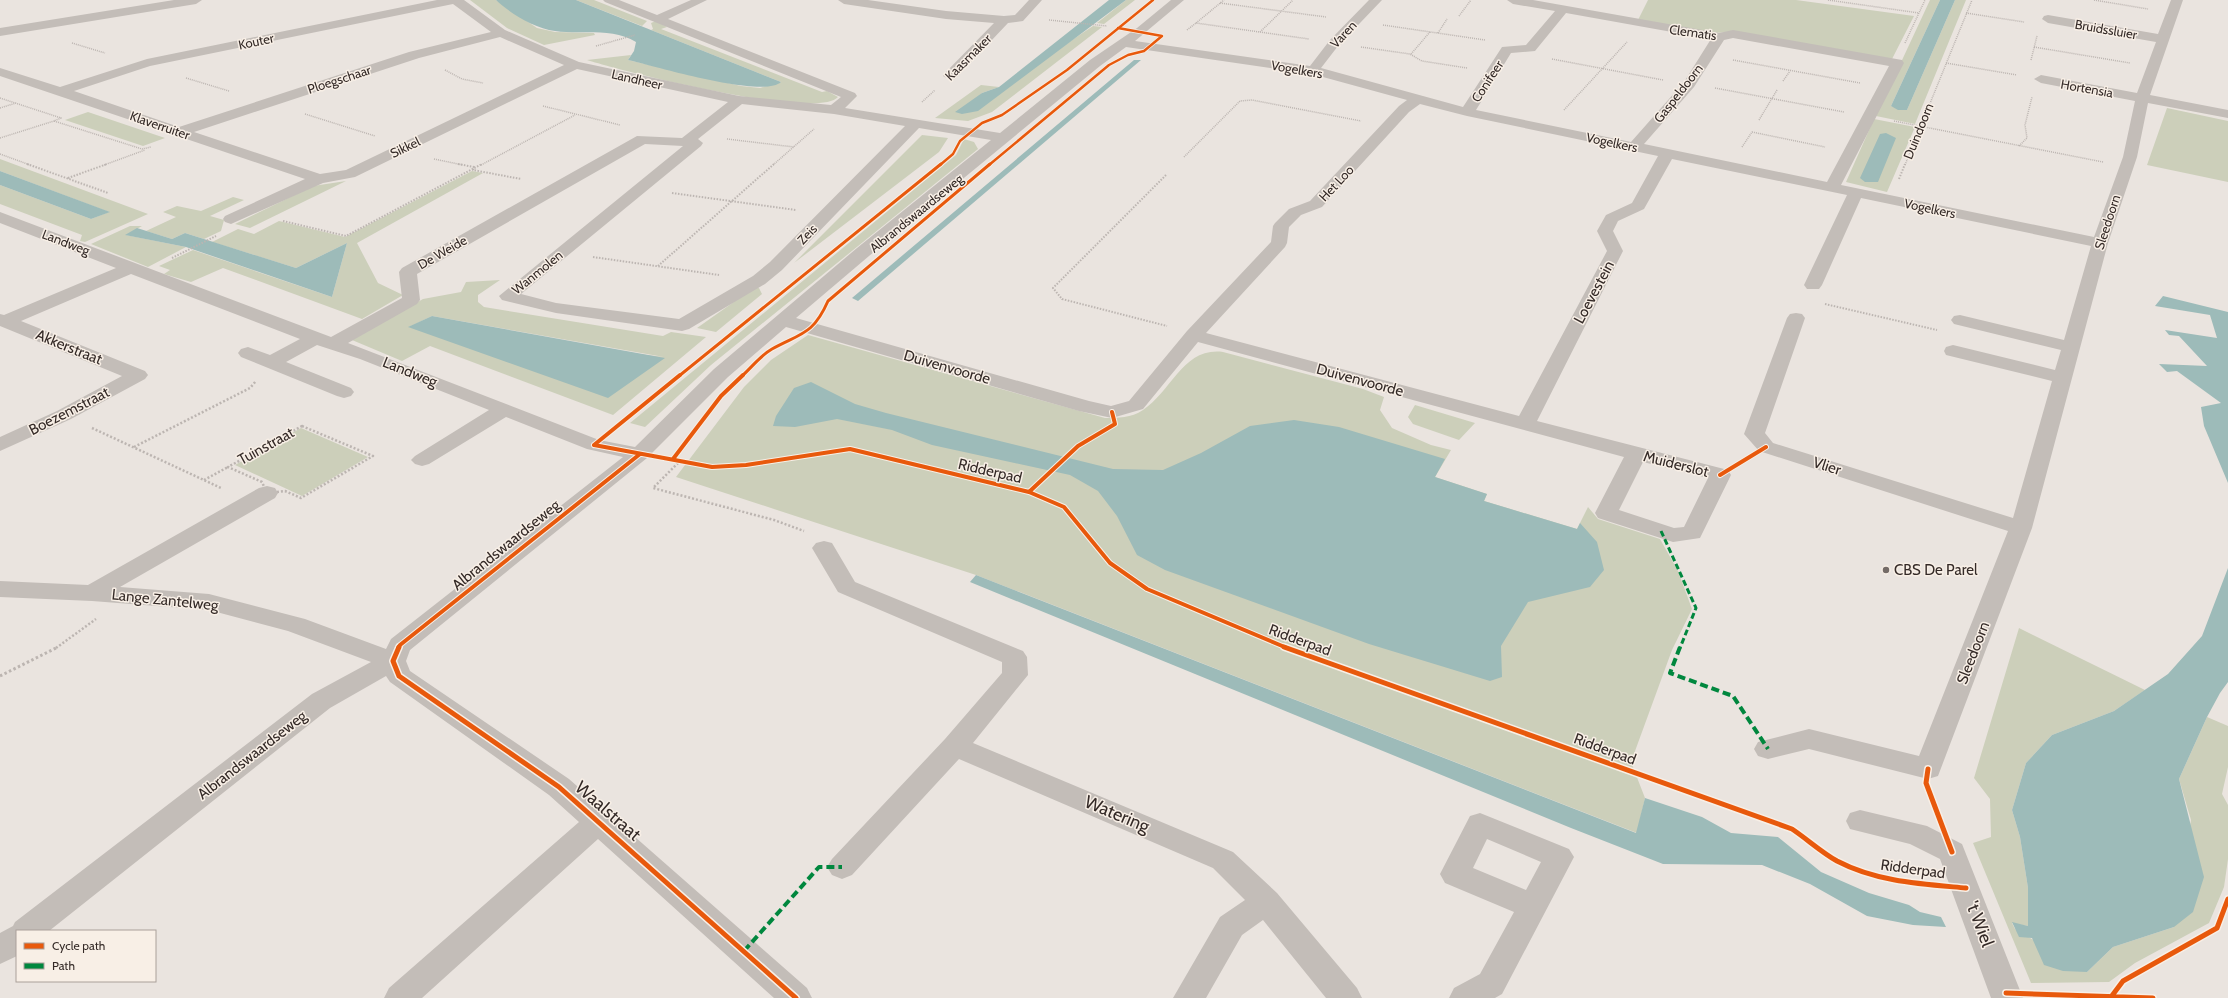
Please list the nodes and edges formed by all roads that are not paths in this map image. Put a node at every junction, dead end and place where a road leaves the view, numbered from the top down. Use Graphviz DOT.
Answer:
graph roads {
  1 [pos="196,0"];
  2 [pos="455,0"];
  3 [pos="609,0"];
  4 [pos="701,0"];
  5 [pos="844,0"];
  6 [pos="1036,0"];
  7 [pos="1178,0"];
  8 [pos="1376,0"];
  9 [pos="1513,0"];
  10 [pos="2177,0"];
  11 [pos="1547,2"];
  12 [pos="1562,10"];
  13 [pos="658,19"];
  14 [pos="2048,19"];
  15 [pos="1004,20"];
  16 [pos="0,32"];
  17 [pos="501,33"];
  18 [pos="1719,37"];
  19 [pos="2163,39"];
  20 [pos="1125,43"];
  21 [pos="575,65"];
  22 [pos="1313,70"];
  23 [pos="0,72"];
  24 [pos="950,76"];
  25 [pos="2041,80"];
  26 [pos="60,91"];
  27 [pos="1419,98"];
  28 [pos="2142,98"];
  29 [pos="739,100"];
  30 [pos="834,110"];
  31 [pos="1467,112"];
  32 [pos="2228,114"];
  33 [pos="909,121"];
  34 [pos="178,132"];
  35 [pos="1004,138"];
  36 [pos="691,143"];
  37 [pos="1635,146"];
  38 [pos="1667,154"];
  39 [pos="319,179"];
  40 [pos="1832,187"];
  41 [pos="1856,192"];
  42 [pos="0,217"];
  43 [pos="231,219"];
  44 [pos="2100,243"];
  45 [pos="132,267"];
  46 [pos="1813,285"];
  47 [pos="1796,318"];
  48 [pos="3,320"];
  49 [pos="782,320"];
  50 [pos="1960,320"];
  51 [pos="682,325"];
  52 [pos="1194,335"];
  53 [pos="315,338"];
  54 [pos="334,343"];
  55 [pos="2071,347"];
  56 [pos="1953,350"];
  57 [pos="248,353"];
  58 [pos="272,362"];
  59 [pos="138,375"];
  60 [pos="2063,378"];
  61 [pos="344,392"];
  62 [pos="504,410"];
  63 [pos="1525,424"];
  64 [pos="0,446"];
  65 [pos="640,454"];
  66 [pos="1636,454"];
  67 [pos="422,460"];
  68 [pos="259,497"];
  69 [pos="2021,528"];
  70 [pos="824,548"];
  71 [pos="0,589"];
  72 [pos="92,593"];
  73 [pos="393,660"];
  74 [pos="955,746"];
  75 [pos="1768,749"];
  76 [pos="599,821"];
  77 [pos="1860,821"];
  78 [pos="842,867"];
  79 [pos="1266,902"];
  80 [pos="1532,906"];
  81 [pos="27,930"];
  82 [pos="16,939"];
  83 [pos="0,951"];
  84 [pos="400,998"];
  85 [pos="796,998"];
  86 [pos="1189,998"];
  87 [pos="1346,998"];
  88 [pos="1465,998"];
  89 [pos="2007,998"];
  1 -- 16 [label="street"];
  2 -- 17 [label="street, Landheer"];
  2 -- 26 [label="street, Kouter"];
  3 -- 13 [label="street"];
  4 -- 13 [label="street"];
  5 -- 15 [label="street"];
  6 -- 15 [label="street, Kaasmaker"];
  7 -- 20 [label="street, Albrandswaardseweg"];
  8 -- 22 [label="street, Varen"];
  9 -- 11 [label="street, Clematis"];
  10 -- 19 [label="street"];
  11 -- 12 [label="street, Clematis"];
  12 -- 18 [label="street, Clematis"];
  12 -- 31 [label="street, Conifeer"];
  13 -- 30 [label="street"];
  14 -- 19 [label="street, Bruidssluier"];
  15 -- 24 [label="street, Kaasmaker"];
  17 -- 21 [label="street, Landheer"];
  17 -- 34 [label="street, Ploegschaar"];
  18 -- 37 [label="street, Gaspeldoorn"];
  18 -- 40 [label="street, Clematis"];
  19 -- 28 [label="street"];
  20 -- 22 [label="street, Vogelkers"];
  20 -- 35 [label="street, Albrandswaardseweg"];
  21 -- 29 [label="street, Landheer"];
  21 -- 39 [label="street, Sikkel"];
  22 -- 27 [label="street, Vogelkers"];
  23 -- 26 [label="street, Klaverruiter"];
  25 -- 28 [label="street, Hortensia"];
  26 -- 34 [label="street, Klaverruiter"];
  27 -- 31 [label="street, Vogelkers"];
  27 -- 52 [label="street, Het Loo"];
  28 -- 32 [label="street, Hortensia"];
  28 -- 44 [label="street, Sleedoorn"];
  29 -- 30 [label="street, Landheer"];
  29 -- 36 [label="street, Wanmolen"];
  30 -- 33 [label="street, Landheer"];
  31 -- 37 [label="street, Vogelkers"];
  33 -- 35 [label="street, Landheer"];
  33 -- 51 [label="street, Zeis"];
  34 -- 39 [label="street, Klaverruiter"];
  35 -- 49 [label="street, Albrandswaardseweg"];
  36 -- 51 [label="street, Wanmolen"];
  36 -- 54 [label="street, De Weide"];
  37 -- 38 [label="street, Vogelkers"];
  38 -- 40 [label="street, Vogelkers"];
  38 -- 63 [label="street, Loevestein"];
  39 -- 43 [label="street, Sikkel"];
  40 -- 41 [label="street, Vogelkers"];
  41 -- 44 [label="street, Vogelkers"];
  41 -- 46 [label="street"];
  42 -- 45 [label="street, Landweg"];
  44 -- 55 [label="street, Sleedoorn"];
  45 -- 48 [label="street"];
  45 -- 53 [label="street, Landweg"];
  47 -- 69 [label="street, Vlier"];
  48 -- 59 [label="street, Akkerstraat"];
  49 -- 52 [label="street, Duivenvoorde"];
  49 -- 65 [label="street, Albrandswaardseweg"];
  50 -- 55 [label="street"];
  52 -- 63 [label="street, Duivenvoorde"];
  53 -- 54 [label="street, Landweg"];
  53 -- 58 [label="street"];
  54 -- 62 [label="street, Landweg"];
  55 -- 60 [label="street, Sleedoorn"];
  56 -- 60 [label="street"];
  57 -- 58 [label="street"];
  58 -- 61 [label="street"];
  59 -- 64 [label="street, Boezemstraat"];
  60 -- 69 [label="street, Sleedoorn"];
  62 -- 65 [label="street, Landweg"];
  62 -- 67 [label="street"];
  63 -- 66 [label="street, Duivenvoorde"];
  65 -- 73 [label="street, Albrandswaardseweg"];
  66 -- 66 [label="street, Muiderslot"];
  68 -- 72 [label="street"];
  69 -- 75 [label="street, Sleedoorn"];
  70 -- 74 [label="street"];
  71 -- 72 [label="street, Lange Zantelweg"];
  72 -- 73 [label="street, Lange Zantelweg"];
  73 -- 76 [label="street, Waalstraat"];
  73 -- 81 [label="street, Albrandswaardseweg"];
  74 -- 78 [label="street"];
  74 -- 79 [label="street, Watering"];
  76 -- 84 [label="street, Waalstraat"];
  76 -- 85 [label="street, Waalstraat"];
  77 -- 89 [label="street, 't Wiel"];
  79 -- 86 [label="street"];
  79 -- 87 [label="street, Watering"];
  80 -- 88 [label="street"];
  82 -- 83 [label="street"];
}
